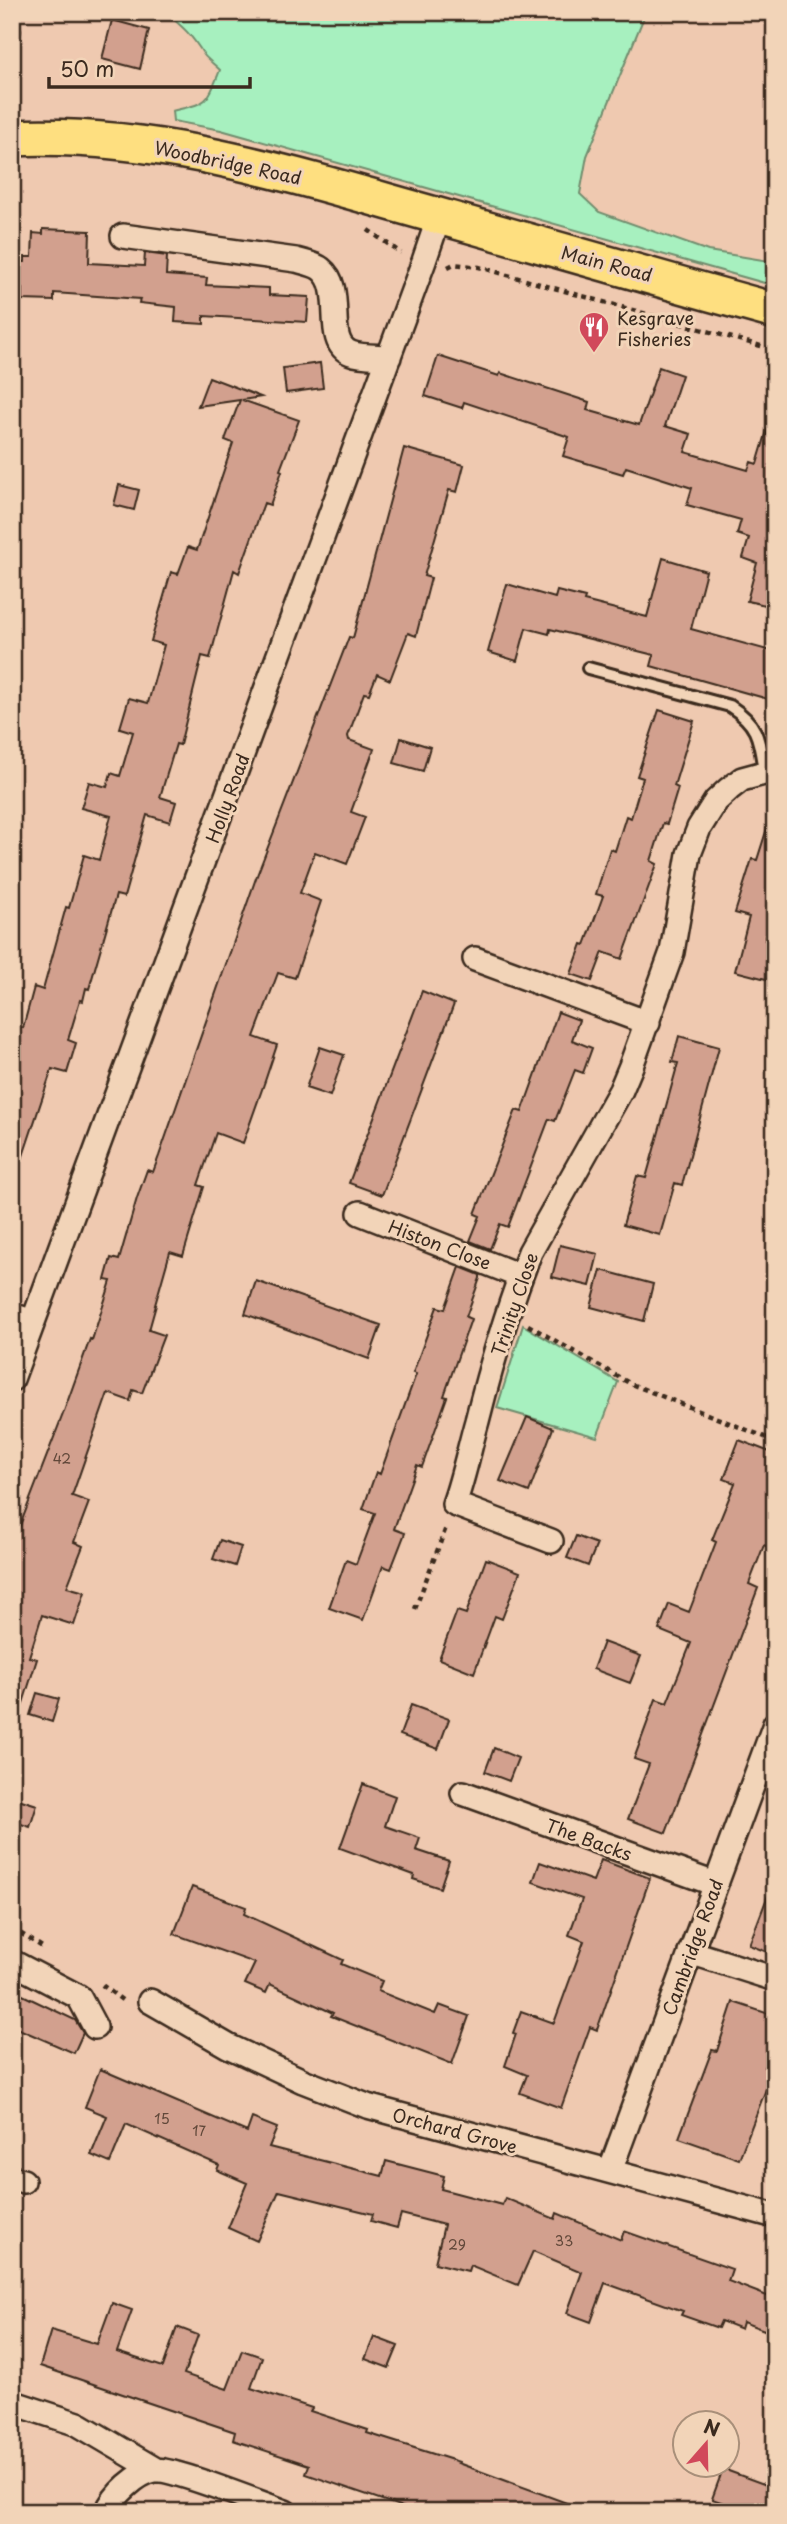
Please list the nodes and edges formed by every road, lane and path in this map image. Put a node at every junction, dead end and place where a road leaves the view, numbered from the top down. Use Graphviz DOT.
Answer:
graph roads {
  1 [pos="12,138"];
  2 [pos="439,217"];
  3 [pos="356,223"];
  4 [pos="123,236"];
  5 [pos="424,261"];
  6 [pos="775,311"];
  7 [pos="775,350"];
  8 [pos="389,357"];
  9 [pos="588,668"];
  10 [pos="769,771"];
  11 [pos="475,959"];
  12 [pos="648,1023"];
  13 [pos="360,1213"];
  14 [pos="520,1276"];
  15 [pos="509,1314"];
  16 [pos="22,1318"];
  17 [pos="12,1378"];
  18 [pos="775,1441"];
  19 [pos="454,1504"];
  20 [pos="551,1541"];
  21 [pos="415,1609"];
  22 [pos="775,1724"];
  23 [pos="463,1793"];
  24 [pos="715,1884"];
  25 [pos="691,1952"];
  26 [pos="12,1962"];
  27 [pos="775,1979"];
  28 [pos="150,2001"];
  29 [pos="95,2027"];
  30 [pos="610,2171"];
  31 [pos="775,2216"];
  32 [pos="17,2404"];
  33 [pos="156,2470"];
  34 [pos="107,2512"];
  35 [pos="285,2512"];
  1 -- 2 [label="main road, Woodbridge Road"];
  2 -- 5 [label="street, Holly Road"];
  2 -- 6 [label="main road, Main Road"];
  3 -- 5 [label="path"];
  4 -- 8 [label="street"];
  5 -- 7 [label="path"];
  5 -- 8 [label="street, Holly Road"];
  8 -- 16 [label="street, Holly Road"];
  9 -- 10 [label="lane"];
  10 -- 12 [label="street, Trinity Close"];
  11 -- 12 [label="street"];
  12 -- 14 [label="street, Trinity Close"];
  13 -- 14 [label="street, Histon Close"];
  14 -- 15 [label="street, Trinity Close"];
  15 -- 18 [label="path"];
  15 -- 19 [label="street, Trinity Close"];
  16 -- 17 [label="street, Holly Road"];
  19 -- 20 [label="street"];
  19 -- 21 [label="path"];
  22 -- 24 [label="street, Cambridge Road"];
  23 -- 24 [label="street, The Backs"];
  24 -- 25 [label="street, Cambridge Road"];
  25 -- 27 [label="street"];
  25 -- 30 [label="street, Cambridge Road"];
  26 -- 29 [label="street"];
  28 -- 30 [label="street, Orchard Grove"];
  30 -- 31 [label="street, Orchard Grove"];
  32 -- 33 [label="street"];
  33 -- 34 [label="street"];
  33 -- 35 [label="street"];
}
